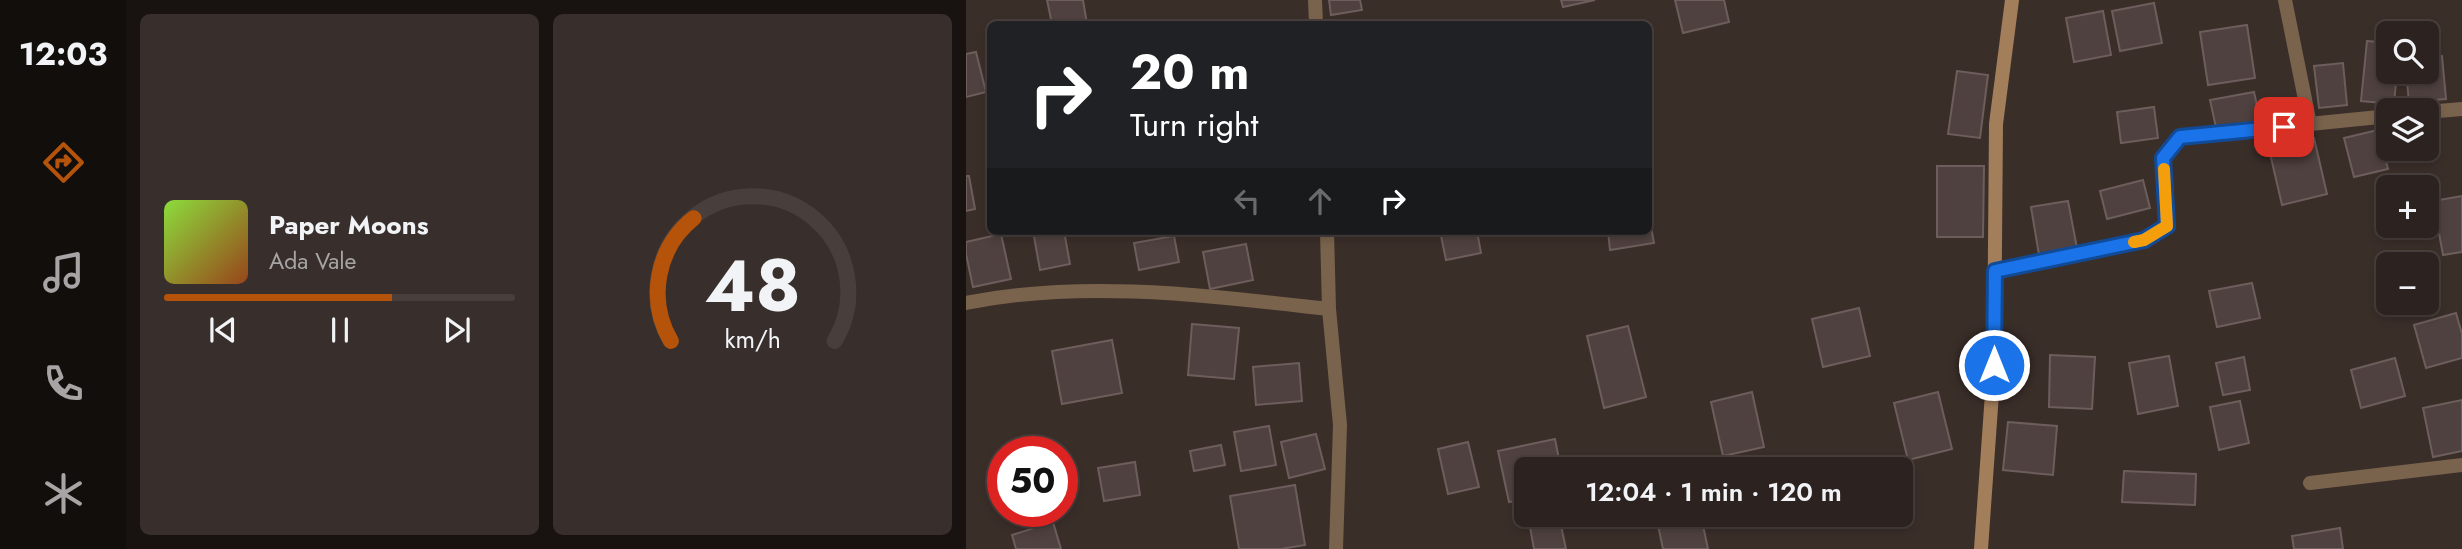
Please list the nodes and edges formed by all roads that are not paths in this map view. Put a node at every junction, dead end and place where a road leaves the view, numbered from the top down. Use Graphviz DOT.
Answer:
graph roads {
  1 [pos="1315,0"];
  2 [pos="2012,0"];
  3 [pos="2285,0"];
  4 [pos="1316,21"];
  5 [pos="2462,109"];
  6 [pos="2439,112"];
  7 [pos="2376,117"];
  8 [pos="2310,124"];
  9 [pos="1327,235"];
  10 [pos="1995,271"];
  11 [pos="966,303"];
  12 [pos="1329,309"];
  13 [pos="2462,465"];
  14 [pos="2310,483"];
  15 [pos="1336,549"];
  16 [pos="1981,549"];
  1 -- 4 [label="street"];
  2 -- 10 [label="main road"];
  3 -- 8 [label="street"];
  5 -- 6 [label="street"];
  7 -- 8 [label="street"];
  8 -- 10 [label="street"];
  9 -- 12 [label="street"];
  10 -- 16 [label="main road"];
  11 -- 12 [label="street"];
  12 -- 15 [label="street"];
  13 -- 14 [label="street"];
}
